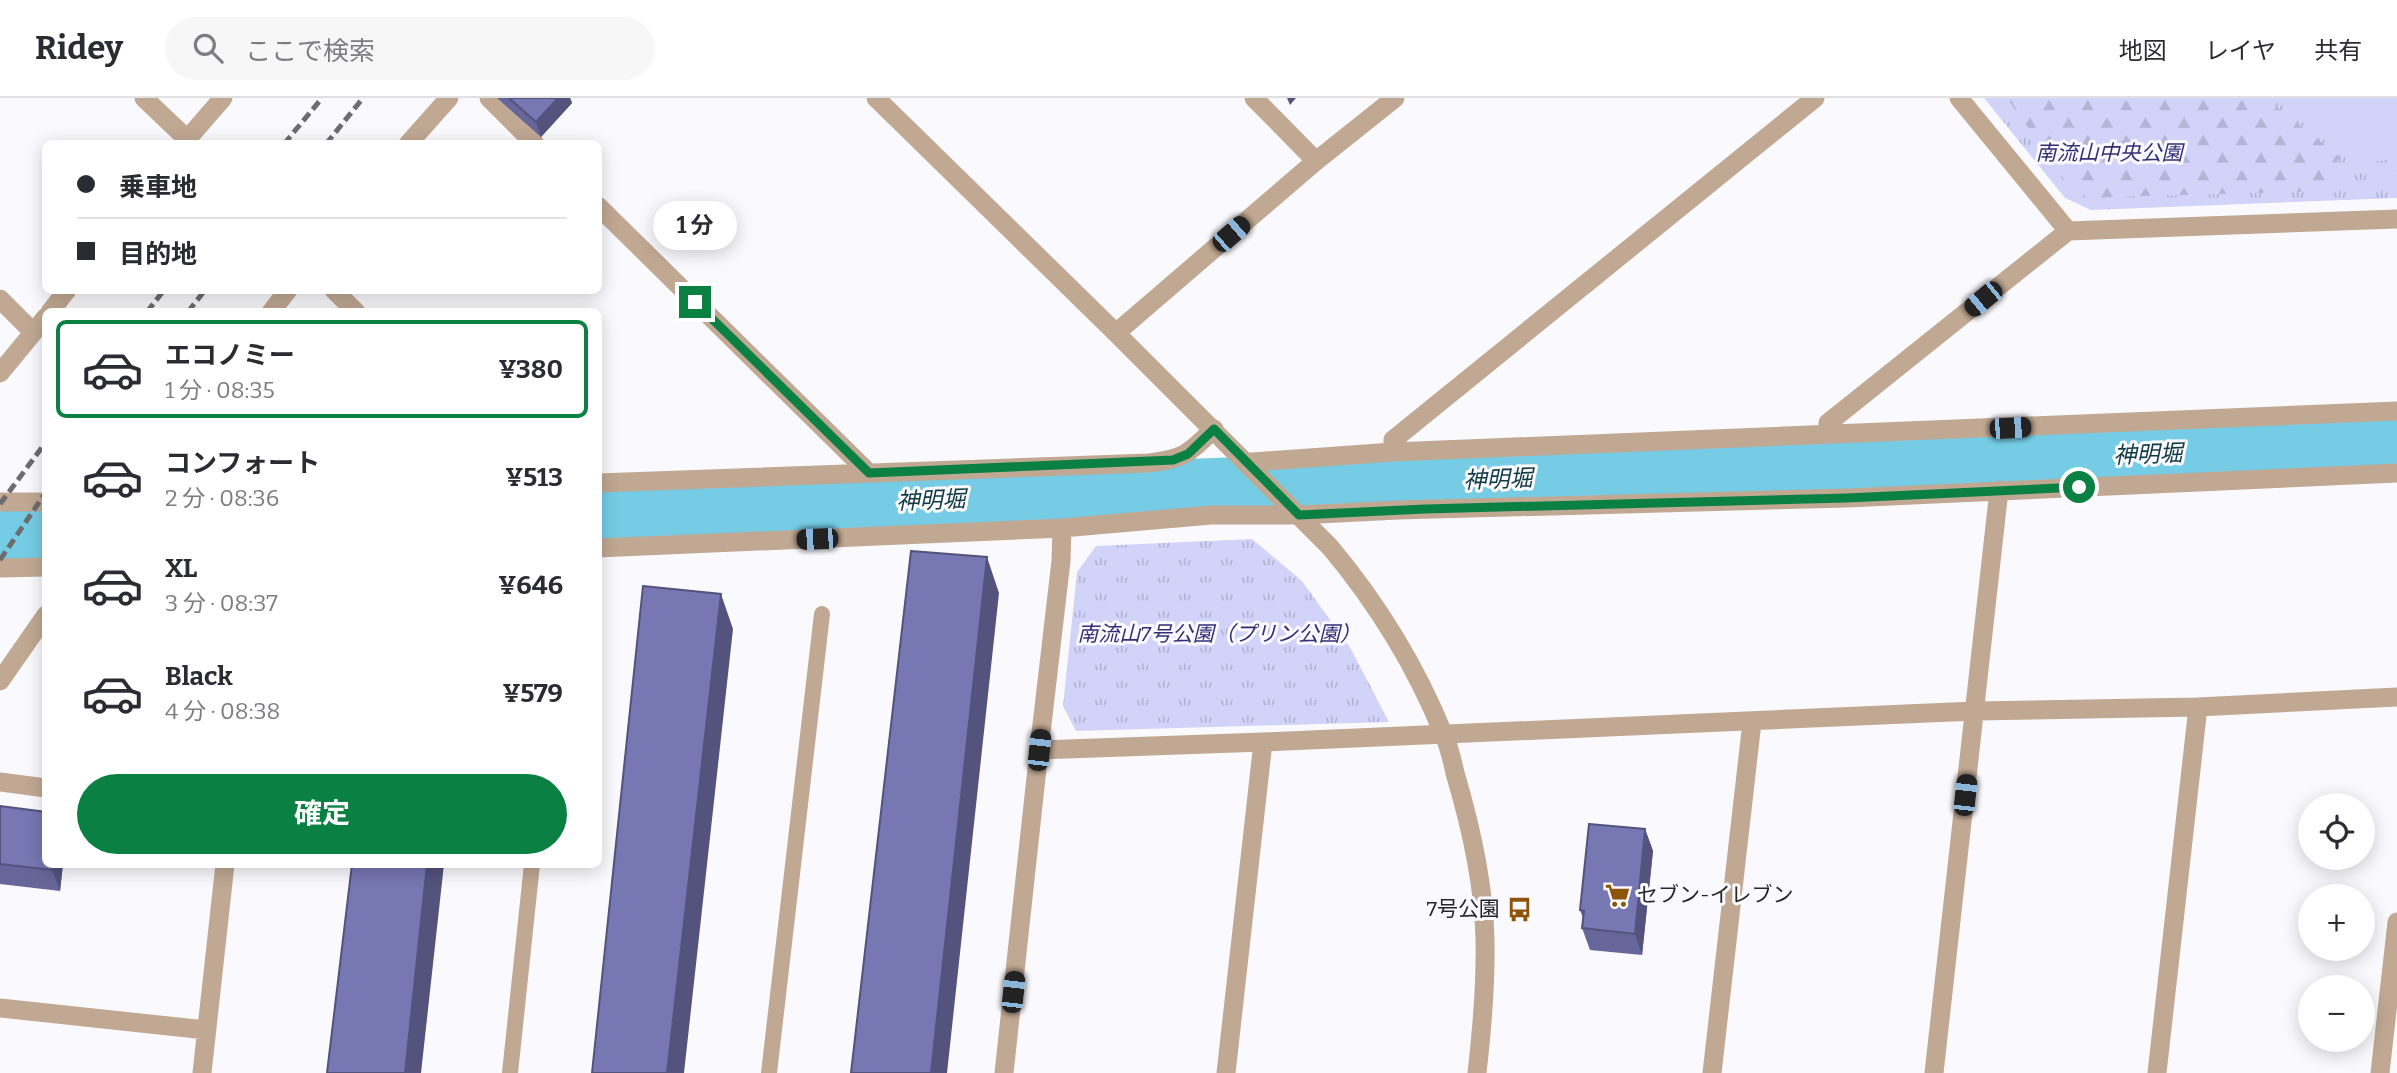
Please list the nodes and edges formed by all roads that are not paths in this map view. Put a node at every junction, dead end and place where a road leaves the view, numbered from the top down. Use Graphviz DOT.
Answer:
graph roads {
  1 [pos="144,98"];
  2 [pos="223,98"];
  3 [pos="449,98"];
  4 [pos="489,98"];
  5 [pos="876,98"];
  6 [pos="1254,98"];
  7 [pos="1395,98"];
  8 [pos="1815,98"];
  9 [pos="1959,98"];
  10 [pos="184,140"];
  11 [pos="186,140"];
  12 [pos="412,140"];
  13 [pos="531,140"];
  14 [pos="1316,161"];
  15 [pos="602,210"];
  16 [pos="2397,219"];
  17 [pos="2068,231"];
  18 [pos="64,294"];
  19 [pos="285,294"];
  20 [pos="338,294"];
  21 [pos="0,299"];
  22 [pos="53,308"];
  23 [pos="274,308"];
  24 [pos="352,308"];
  25 [pos="39,325"];
  26 [pos="1116,332"];
  27 [pos="0,373"];
  28 [pos="2397,411"];
  29 [pos="1214,429"];
  30 [pos="1828,434"];
  31 [pos="1393,452"];
  32 [pos="1250,466"];
  33 [pos="869,473"];
  34 [pos="2397,473"];
  35 [pos="602,483"];
  36 [pos="1999,490"];
  37 [pos="0,502"];
  38 [pos="42,502"];
  39 [pos="1295,511"];
  40 [pos="1062,528"];
  41 [pos="602,548"];
  42 [pos="42,567"];
  43 [pos="0,568"];
  44 [pos="822,614"];
  45 [pos="42,621"];
  46 [pos="0,681"];
  47 [pos="2397,697"];
  48 [pos="2198,707"];
  49 [pos="1975,711"];
  50 [pos="1752,722"];
  51 [pos="1444,734"];
  52 [pos="1263,742"];
  53 [pos="1039,750"];
  54 [pos="0,782"];
  55 [pos="42,787"];
  56 [pos="225,868"];
  57 [pos="532,868"];
  58 [pos="2397,922"];
  59 [pos="0,1008"];
  60 [pos="206,1030"];
  61 [pos="202,1073"];
  62 [pos="510,1073"];
  63 [pos="769,1073"];
  64 [pos="1004,1073"];
  65 [pos="1226,1073"];
  66 [pos="1477,1073"];
  67 [pos="1712,1073"];
  68 [pos="1934,1073"];
  69 [pos="2157,1073"];
  70 [pos="2380,1073"];
  1 -- 10 [label="street"];
  2 -- 11 [label="street"];
  3 -- 12 [label="street"];
  4 -- 13 [label="street"];
  5 -- 26 [label="street"];
  6 -- 14 [label="street"];
  7 -- 14 [label="street"];
  8 -- 31 [label="street"];
  9 -- 17 [label="street"];
  14 -- 26 [label="street"];
  15 -- 33 [label="street"];
  16 -- 17 [label="street"];
  17 -- 30 [label="street"];
  18 -- 22 [label="street"];
  19 -- 23 [label="street"];
  20 -- 24 [label="street"];
  21 -- 25 [label="street"];
  25 -- 27 [label="street"];
  26 -- 29 [label="street"];
  28 -- 30 [label="street"];
  29 -- 32 [label="street"];
  29 -- 33 [label="street"];
  30 -- 31 [label="street"];
  31 -- 32 [label="street"];
  32 -- 39 [label="street"];
  33 -- 35 [label="street"];
  34 -- 36 [label="street"];
  36 -- 39 [label="street"];
  36 -- 49 [label="street"];
  37 -- 38 [label="street"];
  39 -- 40 [label="street"];
  39 -- 51 [label="street"];
  40 -- 41 [label="street"];
  40 -- 53 [label="street"];
  42 -- 43 [label="street"];
  44 -- 63 [label="lane"];
  45 -- 46 [label="street"];
  47 -- 48 [label="street"];
  48 -- 49 [label="street"];
  48 -- 69 [label="street"];
  49 -- 50 [label="street"];
  49 -- 68 [label="street"];
  50 -- 51 [label="street"];
  50 -- 67 [label="street"];
  51 -- 52 [label="street"];
  51 -- 66 [label="street"];
  52 -- 53 [label="street"];
  52 -- 65 [label="street"];
  53 -- 64 [label="street"];
  54 -- 55 [label="street"];
  56 -- 60 [label="street"];
  57 -- 62 [label="lane"];
  58 -- 70 [label="street"];
  59 -- 60 [label="street"];
  60 -- 61 [label="street"];
}
